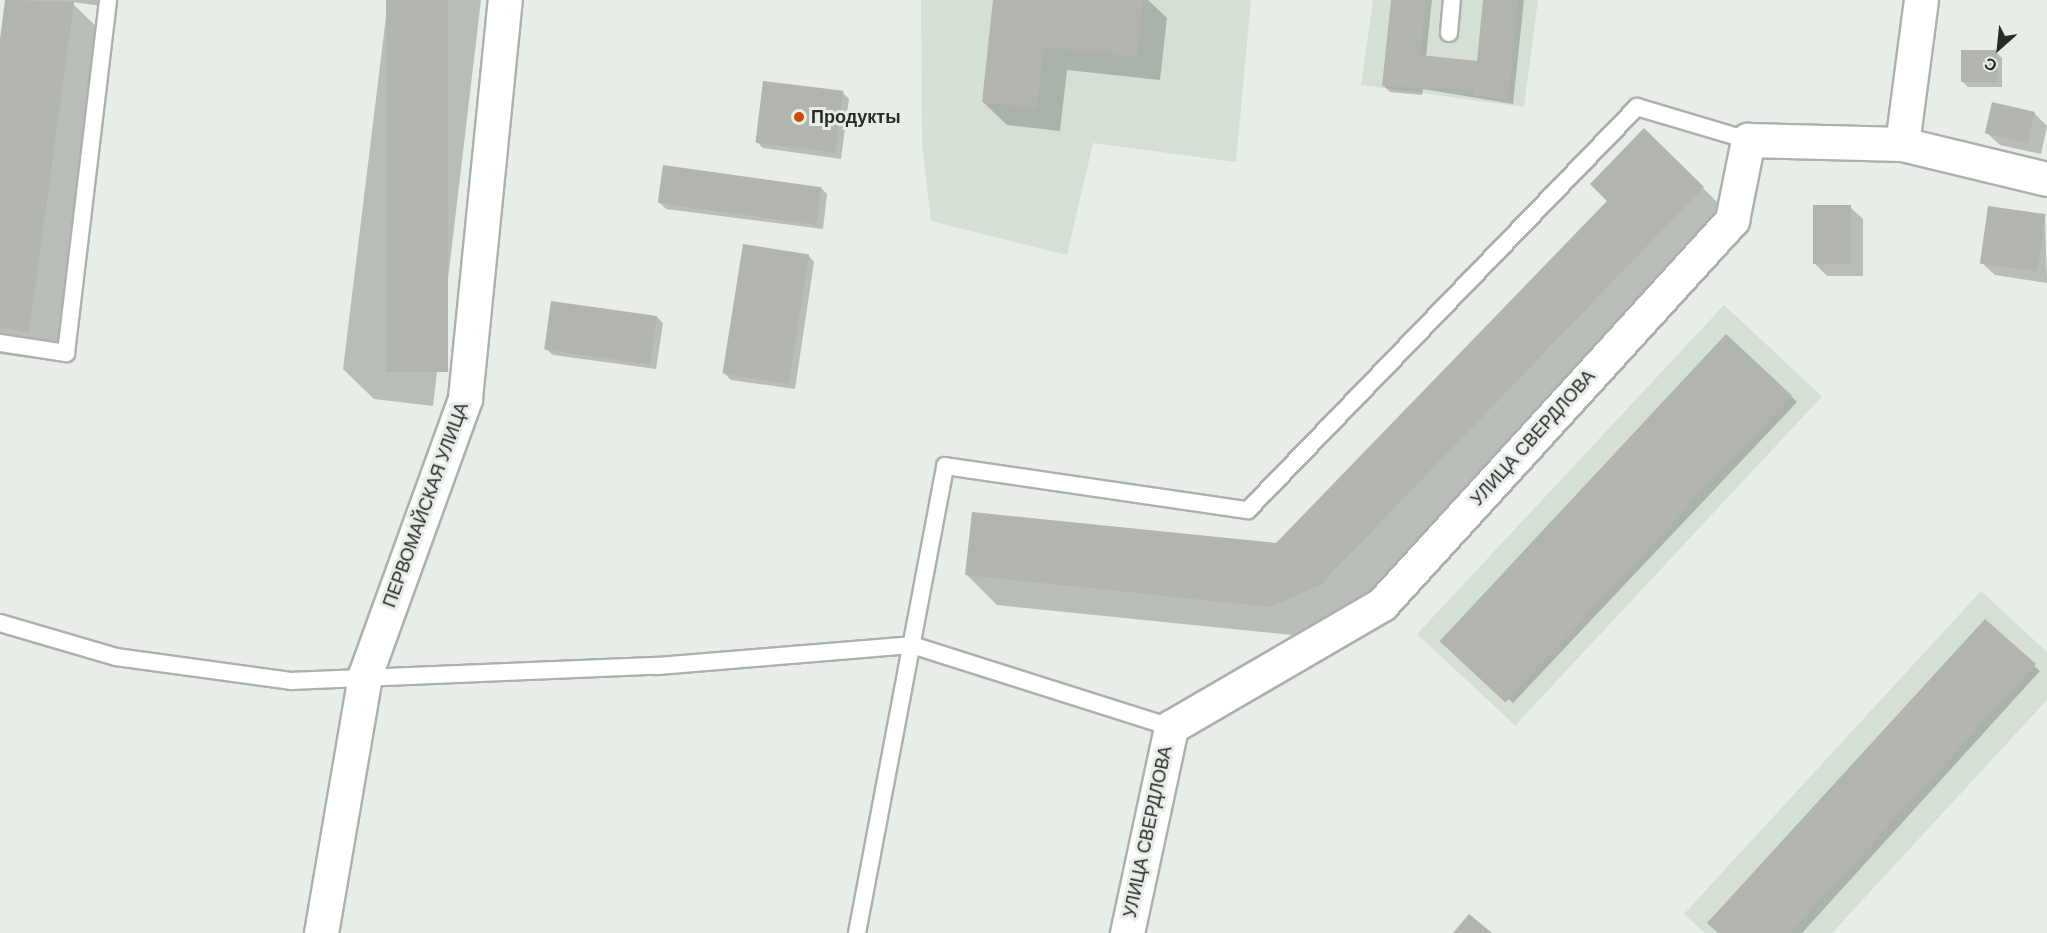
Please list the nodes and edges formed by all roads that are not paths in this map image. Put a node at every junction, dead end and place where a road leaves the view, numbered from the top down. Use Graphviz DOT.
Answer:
graph roads {
  1 [pos="108,0"];
  2 [pos="505,0"];
  3 [pos="1452,0"];
  4 [pos="1921,0"];
  5 [pos="1449,33"];
  6 [pos="1748,140"];
  7 [pos="1902,144"];
  8 [pos="2047,179"];
  9 [pos="0,343"];
  10 [pos="0,623"];
  11 [pos="912,645"];
  12 [pos="365,675"];
  13 [pos="1171,727"];
  14 [pos="321,933"];
  15 [pos="857,933"];
  16 [pos="1127,933"];
  1 -- 9 [label="lane"];
  2 -- 12 [label="street, ПЕРВОМАЙСКАЯ УЛИЦА"];
  3 -- 5 [label="lane"];
  4 -- 7 [label="street"];
  6 -- 7 [label="street"];
  6 -- 11 [label="lane"];
  6 -- 13 [label="street, УЛИЦА СВЕРДЛОВА"];
  7 -- 8 [label="street"];
  10 -- 12 [label="lane"];
  11 -- 12 [label="lane"];
  11 -- 13 [label="lane"];
  11 -- 15 [label="lane"];
  12 -- 14 [label="street, ПЕРВОМАЙСКАЯ УЛИЦА"];
  13 -- 16 [label="street, УЛИЦА СВЕРДЛОВА"];
}
